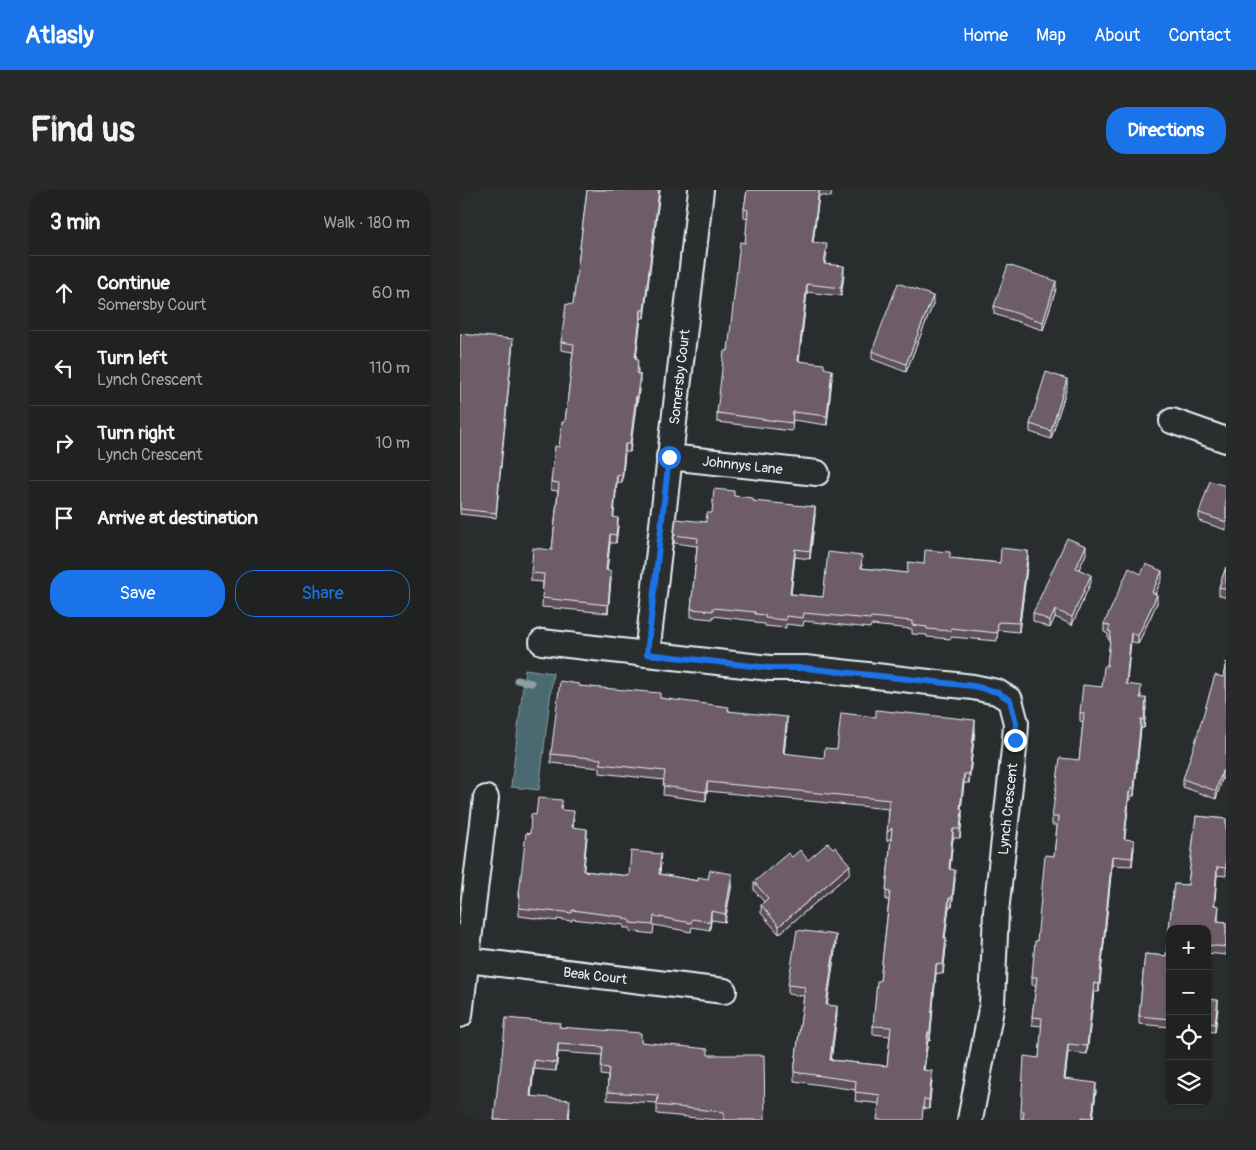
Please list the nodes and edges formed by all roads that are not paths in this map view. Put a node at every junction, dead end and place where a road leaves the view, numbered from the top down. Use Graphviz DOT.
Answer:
graph roads {
  1 [pos="701,190"];
  2 [pos="1172,421"];
  3 [pos="1226,440"];
  4 [pos="669,457"];
  5 [pos="817,473"];
  6 [pos="542,642"];
  7 [pos="647,654"];
  8 [pos="486,798"];
  9 [pos="467,960"];
  10 [pos="724,992"];
  11 [pos="460,1015"];
  12 [pos="970,1120"];
  1 -- 4 [label="street, Somersby Court"];
  2 -- 3 [label="street"];
  4 -- 5 [label="street, Johnnys Lane"];
  4 -- 7 [label="street, Somersby Court"];
  6 -- 7 [label="street, Lynch Crescent"];
  7 -- 12 [label="street, Lynch Crescent"];
  8 -- 9 [label="street"];
  9 -- 10 [label="street, Beak Court"];
  9 -- 11 [label="street"];
}
